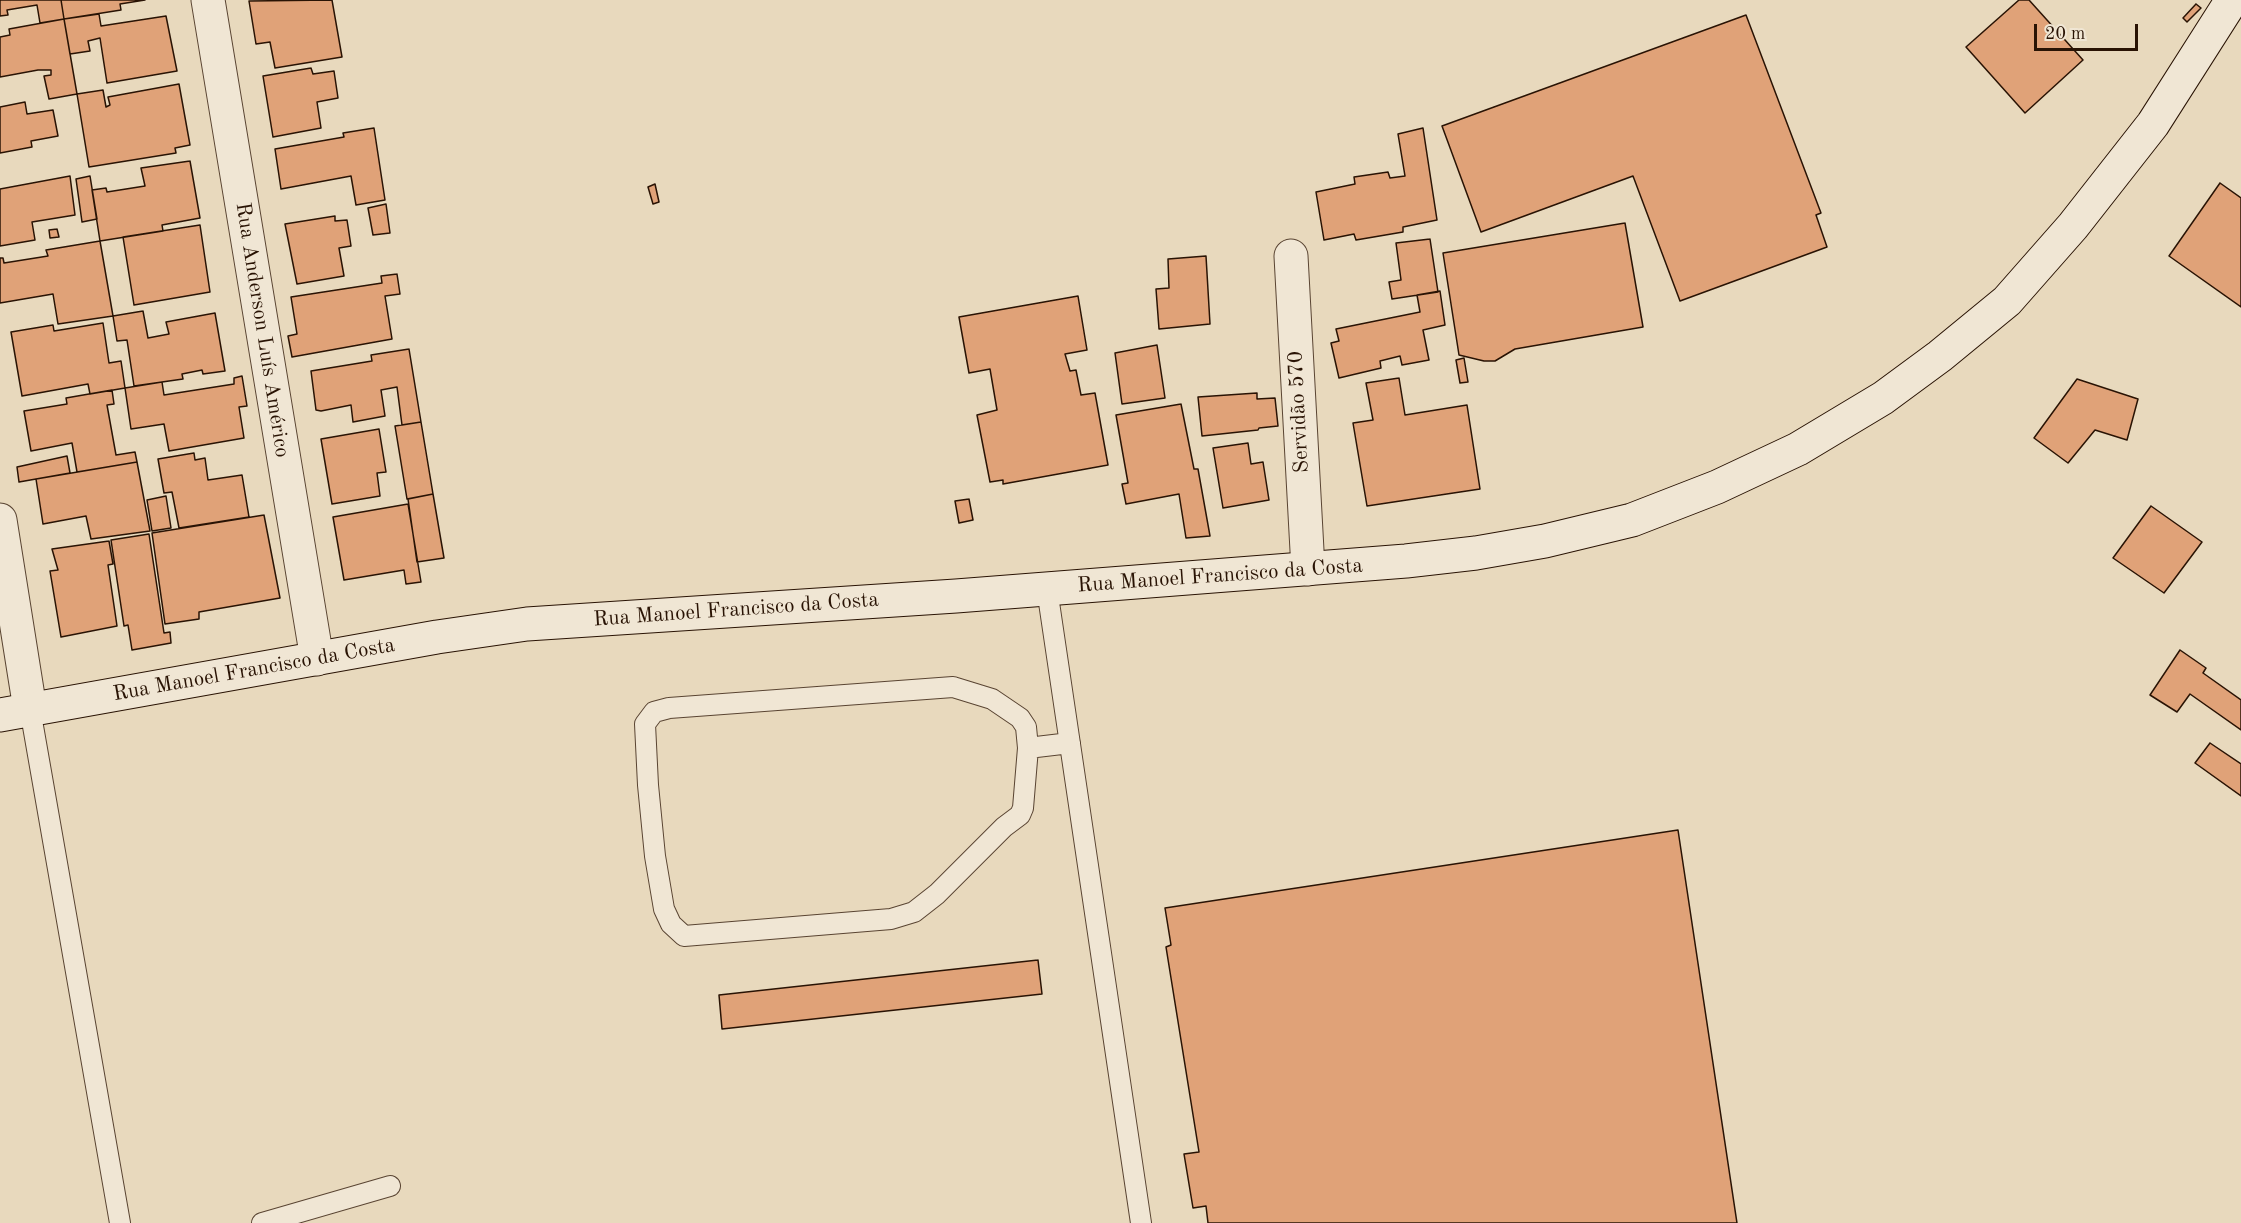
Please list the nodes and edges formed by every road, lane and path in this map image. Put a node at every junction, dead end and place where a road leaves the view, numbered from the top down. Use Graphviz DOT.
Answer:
graph roads {
  1 [pos="208,0"];
  2 [pos="2232,0"];
  3 [pos="1291,256"];
  4 [pos="0,520"];
  5 [pos="1308,569"];
  6 [pos="1047,589"];
  7 [pos="317,659"];
  8 [pos="15,712"];
  9 [pos="1070,743"];
  10 [pos="1028,748"];
  11 [pos="390,1186"];
  12 [pos="120,1223"];
  13 [pos="262,1223"];
  14 [pos="1141,1223"];
  1 -- 7 [label="main road, Rua Anderson Luís Américo"];
  2 -- 5 [label="main road, Rua Manoel Francisco da Costa"];
  3 -- 5 [label="main road, Servidão 570"];
  4 -- 8 [label="main road"];
  5 -- 6 [label="main road, Rua Manoel Francisco da Costa"];
  6 -- 7 [label="main road, Rua Manoel Francisco da Costa"];
  6 -- 9 [label="lane"];
  7 -- 8 [label="main road, Rua Manoel Francisco da Costa"];
  8 -- 12 [label="lane"];
  9 -- 10 [label="lane"];
  9 -- 14 [label="lane"];
  10 -- 10 [label="lane"];
  11 -- 13 [label="lane"];
}
